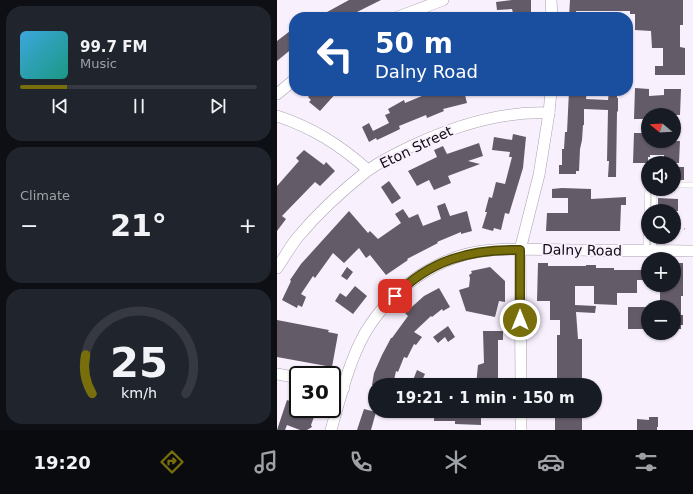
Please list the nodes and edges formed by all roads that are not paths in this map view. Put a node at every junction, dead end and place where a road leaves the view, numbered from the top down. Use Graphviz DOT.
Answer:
graph roads {
  1 [pos="443,0"];
  2 [pos="551,0"];
  3 [pos="411,12"];
  4 [pos="552,12"];
  5 [pos="289,84"];
  6 [pos="277,94"];
  7 [pos="551,96"];
  8 [pos="549,112"];
  9 [pos="277,116"];
  10 [pos="368,170"];
  11 [pos="681,185"];
  12 [pos="693,185"];
  13 [pos="648,196"];
  14 [pos="652,244"];
  15 [pos="520,250"];
  16 [pos="650,251"];
  17 [pos="693,251"];
  18 [pos="277,268"];
  19 [pos="277,374"];
  20 [pos="289,376"];
  21 [pos="521,378"];
  22 [pos="341,388"];
  23 [pos="344,388"];
  24 [pos="521,418"];
  25 [pos="331,430"];
  26 [pos="521,430"];
  1 -- 3 [label="street"];
  2 -- 4 [label="street"];
  5 -- 6 [label="street"];
  7 -- 8 [label="street"];
  8 -- 10 [label="street, Eton Street"];
  8 -- 15 [label="street"];
  9 -- 10 [label="street"];
  10 -- 18 [label="street, Eton Street"];
  11 -- 12 [label="lane"];
  13 -- 16 [label="lane"];
  14 -- 16 [label="lane"];
  15 -- 16 [label="street, Dalny Road"];
  15 -- 21 [label="street"];
  15 -- 23 [label="street, Dalny Road"];
  16 -- 17 [label="street, Dalny Road"];
  19 -- 20 [label="street"];
  22 -- 23 [label="street"];
  23 -- 25 [label="street, Dalny Road"];
  24 -- 26 [label="street"];
}
